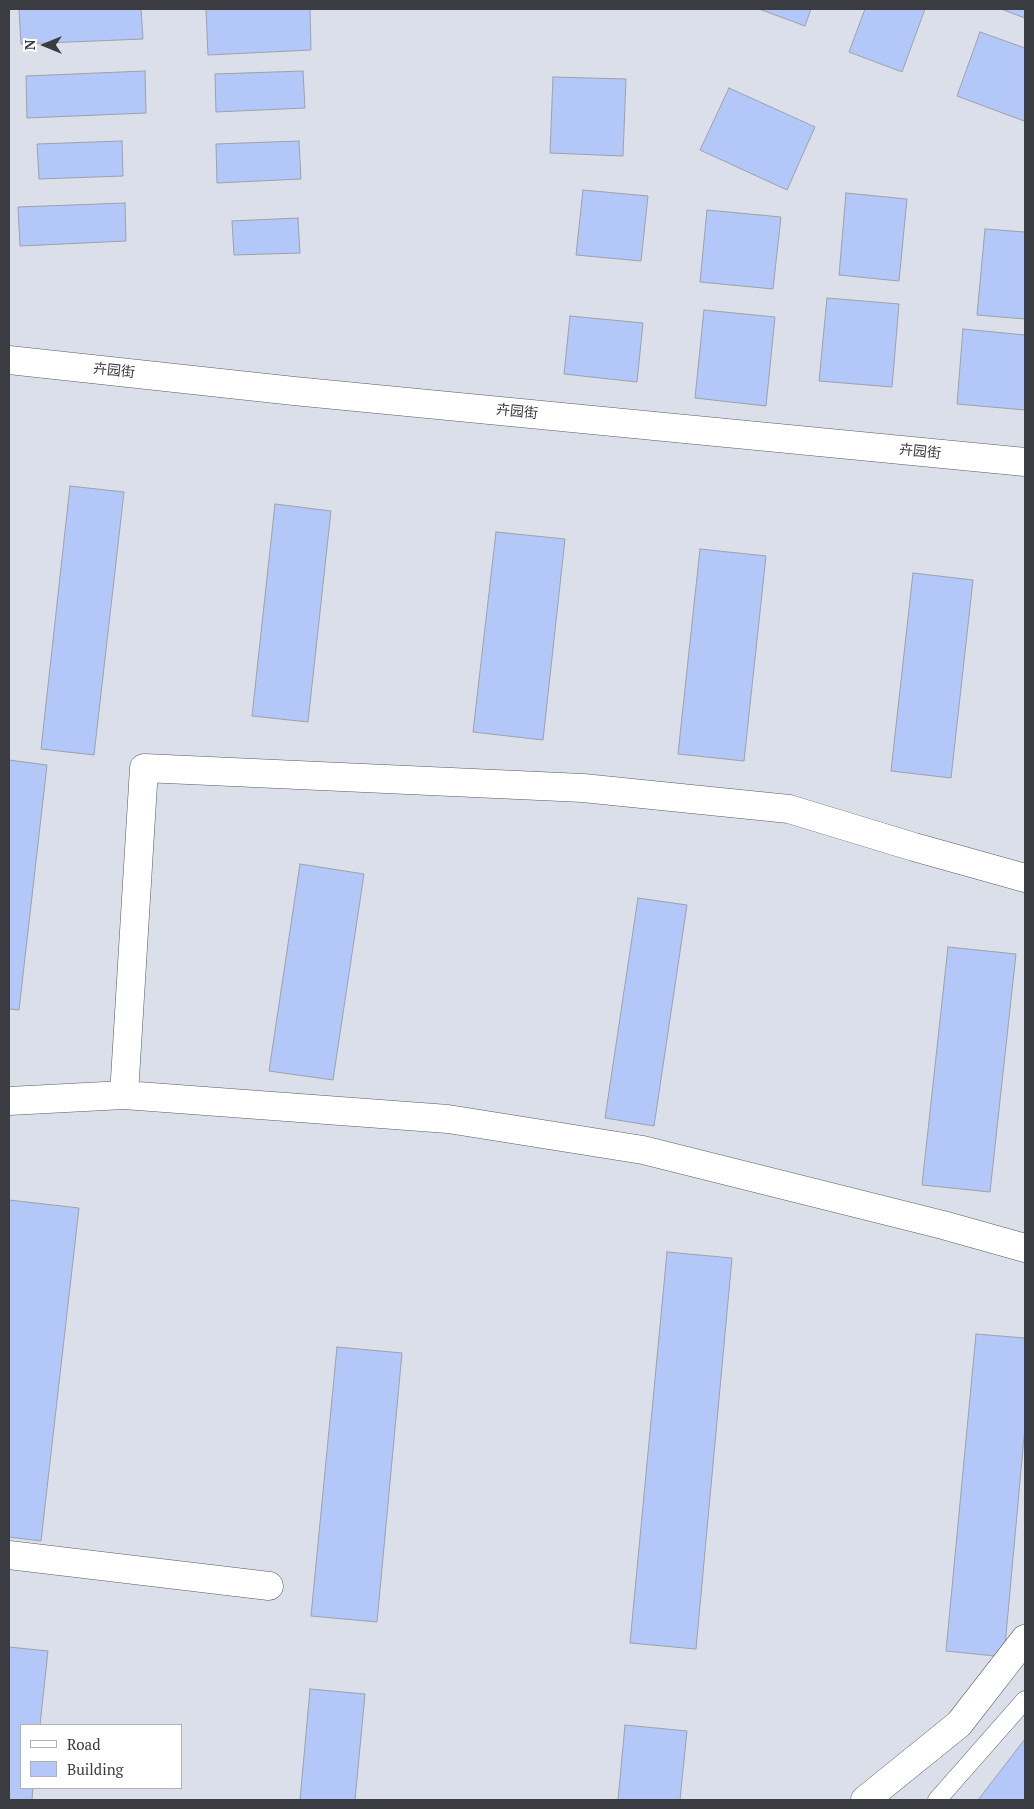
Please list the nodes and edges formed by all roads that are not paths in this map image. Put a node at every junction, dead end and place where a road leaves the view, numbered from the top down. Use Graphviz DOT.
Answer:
graph roads {
  1 [pos="9,360"];
  2 [pos="1025,462"];
  3 [pos="1025,878"];
  4 [pos="124,1095"];
  5 [pos="9,1102"];
  6 [pos="1025,1248"];
  7 [pos="9,1554"];
  8 [pos="270,1586"];
  9 [pos="1025,1640"];
  10 [pos="1025,1700"];
  11 [pos="865,1800"];
  12 [pos="937,1800"];
  1 -- 2 [label="street, 卉园街"];
  3 -- 4 [label="street"];
  4 -- 5 [label="street"];
  4 -- 6 [label="street"];
  7 -- 8 [label="street"];
  9 -- 11 [label="street"];
  10 -- 12 [label="lane"];
}
